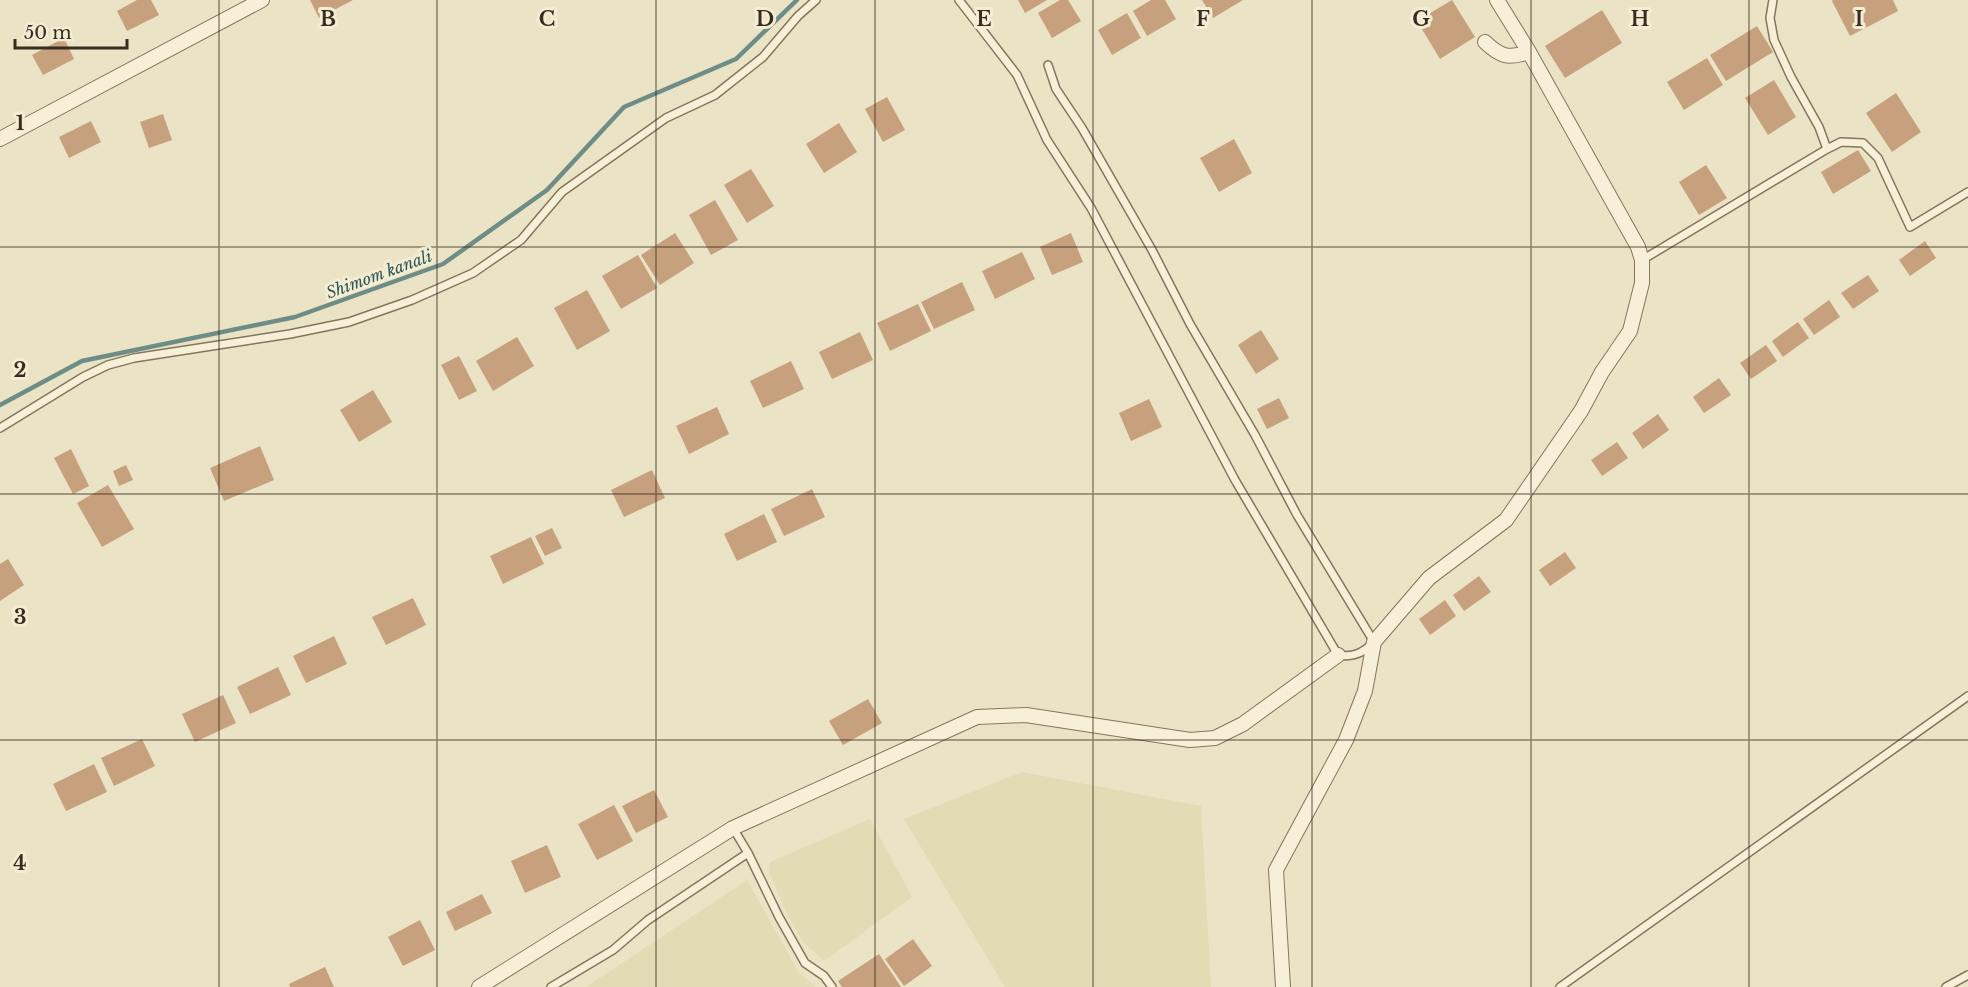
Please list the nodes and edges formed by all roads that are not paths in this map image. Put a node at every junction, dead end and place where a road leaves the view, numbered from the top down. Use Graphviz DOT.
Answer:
graph roads {
  1 [pos="262,0"];
  2 [pos="816,0"];
  3 [pos="958,0"];
  4 [pos="1497,0"];
  5 [pos="1773,0"];
  6 [pos="1485,42"];
  7 [pos="1529,52"];
  8 [pos="1048,65"];
  9 [pos="0,139"];
  10 [pos="1827,149"];
  11 [pos="1968,192"];
  12 [pos="1642,260"];
  13 [pos="0,428"];
  14 [pos="1374,642"];
  15 [pos="1338,655"];
  16 [pos="1968,696"];
  17 [pos="733,828"];
  18 [pos="748,853"];
  19 [pos="1968,975"];
  20 [pos="479,987"];
  21 [pos="552,987"];
  22 [pos="832,987"];
  23 [pos="1283,987"];
  24 [pos="1560,987"];
  25 [pos="1946,987"];
  1 -- 9 [label="street"];
  2 -- 13 [label="lane"];
  3 -- 15 [label="lane"];
  4 -- 7 [label="street"];
  5 -- 10 [label="lane"];
  6 -- 7 [label="street"];
  7 -- 12 [label="street"];
  8 -- 14 [label="lane"];
  10 -- 11 [label="lane"];
  10 -- 12 [label="lane"];
  12 -- 14 [label="street"];
  14 -- 15 [label="lane"];
  14 -- 23 [label="street"];
  15 -- 17 [label="street"];
  16 -- 24 [label="lane"];
  17 -- 18 [label="lane"];
  17 -- 20 [label="street"];
  18 -- 21 [label="lane"];
  18 -- 22 [label="lane"];
  19 -- 25 [label="lane"];
}
